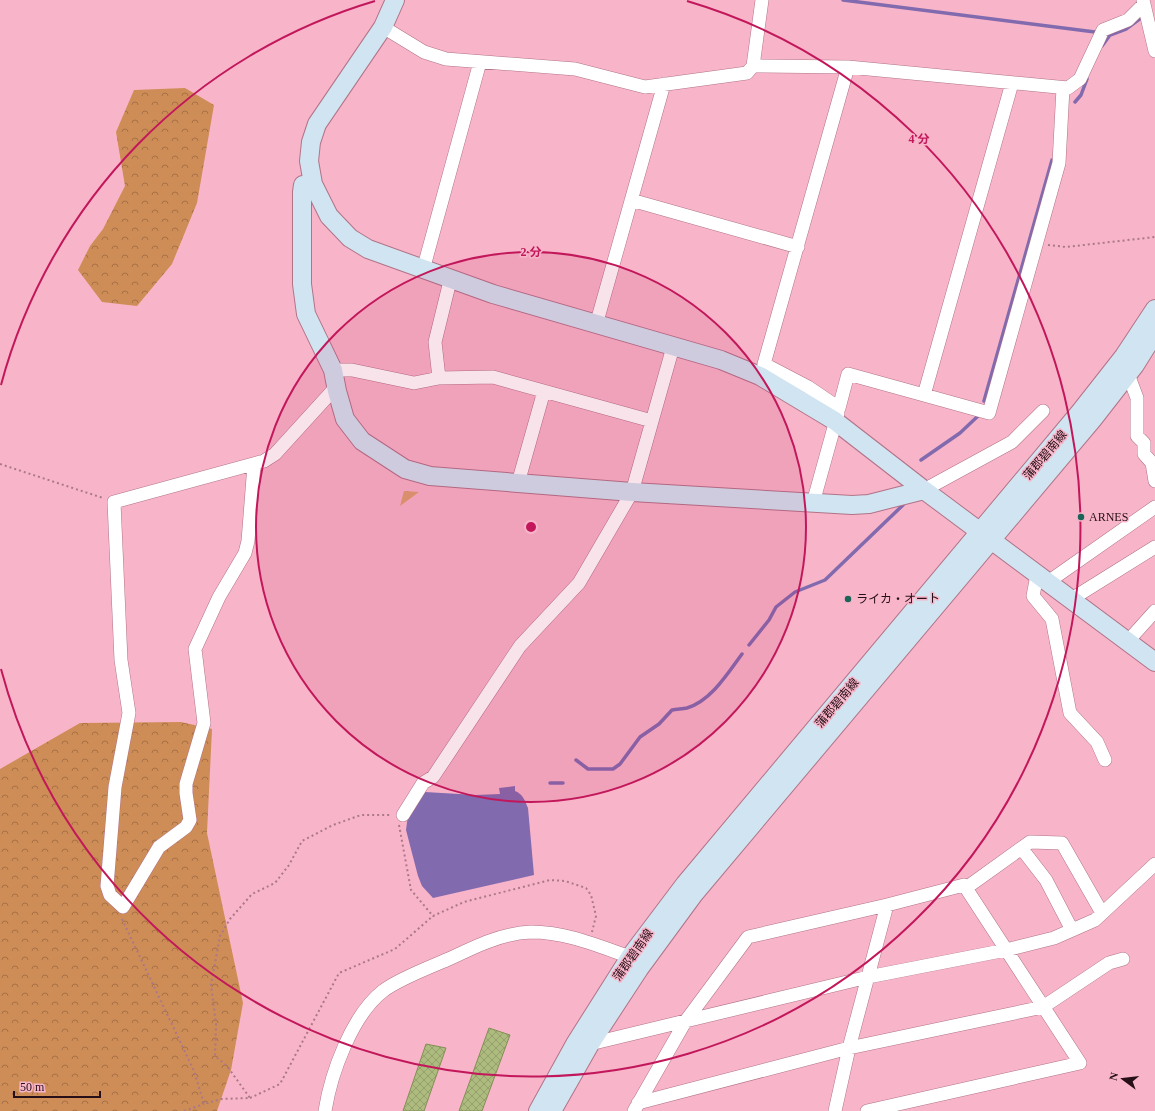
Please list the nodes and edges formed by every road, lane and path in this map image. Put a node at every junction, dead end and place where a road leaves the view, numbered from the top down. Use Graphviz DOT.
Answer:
graph roads {
  1 [pos="395,0"];
  2 [pos="762,0"];
  3 [pos="1144,9"];
  4 [pos="383,27"];
  5 [pos="1155,51"];
  6 [pos="480,62"];
  7 [pos="753,66"];
  8 [pos="848,67"];
  9 [pos="1012,83"];
  10 [pos="664,84"];
  11 [pos="1063,88"];
  12 [pos="313,184"];
  13 [pos="631,200"];
  14 [pos="1155,237"];
  15 [pos="1036,243"];
  16 [pos="798,247"];
  17 [pos="423,270"];
  18 [pos="450,281"];
  19 [pos="1155,309"];
  20 [pos="596,325"];
  21 [pos="1155,333"];
  22 [pos="674,347"];
  23 [pos="1128,374"];
  24 [pos="335,378"];
  25 [pos="439,378"];
  26 [pos="544,391"];
  27 [pos="924,395"];
  28 [pos="1043,411"];
  29 [pos="837,414"];
  30 [pos="652,421"];
  31 [pos="0,464"];
  32 [pos="254,465"];
  33 [pos="1155,481"];
  34 [pos="518,483"];
  35 [pos="924,490"];
  36 [pos="632,492"];
  37 [pos="114,502"];
  38 [pos="813,503"];
  39 [pos="1155,507"];
  40 [pos="987,535"];
  41 [pos="1155,547"];
  42 [pos="1042,579"];
  43 [pos="1070,600"];
  44 [pos="1155,611"];
  45 [pos="1128,641"];
  46 [pos="1155,662"];
  47 [pos="1104,760"];
  48 [pos="403,815"];
  49 [pos="1022,849"];
  50 [pos="1155,864"];
  51 [pos="966,888"];
  52 [pos="887,905"];
  53 [pos="123,907"];
  54 [pos="1102,913"];
  55 [pos="433,916"];
  56 [pos="1072,930"];
  57 [pos="590,943"];
  58 [pos="1006,950"];
  59 [pos="630,956"];
  60 [pos="1123,959"];
  61 [pos="868,977"];
  62 [pos="1043,1007"];
  63 [pos="685,1022"];
  64 [pos="590,1044"];
  65 [pos="850,1048"];
  66 [pos="250,1098"];
  67 [pos="204,1104"];
  68 [pos="636,1107"];
  69 [pos="184,1111"];
  70 [pos="325,1111"];
  71 [pos="538,1111"];
  72 [pos="552,1111"];
  73 [pos="835,1111"];
  74 [pos="867,1111"];
  1 -- 4 [label="street"];
  2 -- 7 [label="street"];
  3 -- 5 [label="street"];
  3 -- 11 [label="street"];
  4 -- 6 [label="street"];
  4 -- 12 [label="street"];
  6 -- 10 [label="street"];
  6 -- 17 [label="street"];
  7 -- 8 [label="street"];
  7 -- 10 [label="street"];
  8 -- 9 [label="street"];
  8 -- 16 [label="street"];
  9 -- 11 [label="street"];
  9 -- 27 [label="street"];
  10 -- 13 [label="street"];
  11 -- 15 [label="street"];
  12 -- 17 [label="street"];
  12 -- 24 [label="street"];
  13 -- 16 [label="street"];
  13 -- 20 [label="street"];
  14 -- 15 [label="path"];
  15 -- 27 [label="street"];
  16 -- 29 [label="street"];
  17 -- 18 [label="street"];
  18 -- 20 [label="street"];
  18 -- 25 [label="street"];
  19 -- 40 [label="street, 蒲郡碧南線"];
  20 -- 22 [label="street"];
  21 -- 23 [label="street, 蒲郡碧南線"];
  22 -- 29 [label="street"];
  22 -- 30 [label="street"];
  23 -- 33 [label="street"];
  23 -- 40 [label="street, 蒲郡碧南線"];
  24 -- 25 [label="street"];
  24 -- 32 [label="street"];
  24 -- 34 [label="street"];
  25 -- 26 [label="street"];
  26 -- 30 [label="street"];
  26 -- 34 [label="street"];
  27 -- 29 [label="street"];
  28 -- 35 [label="street"];
  29 -- 35 [label="street"];
  29 -- 38 [label="street"];
  30 -- 36 [label="street"];
  31 -- 37 [label="path"];
  32 -- 37 [label="street"];
  32 -- 53 [label="street"];
  34 -- 36 [label="street"];
  35 -- 38 [label="street"];
  35 -- 40 [label="street"];
  36 -- 38 [label="street"];
  36 -- 48 [label="street"];
  37 -- 53 [label="street"];
  39 -- 42 [label="street"];
  40 -- 42 [label="street"];
  40 -- 59 [label="street, 蒲郡碧南線"];
  40 -- 64 [label="street, 蒲郡碧南線"];
  41 -- 43 [label="street"];
  42 -- 43 [label="street"];
  42 -- 47 [label="street"];
  43 -- 45 [label="street"];
  44 -- 45 [label="street"];
  45 -- 46 [label="street"];
  48 -- 55 [label="path"];
  48 -- 66 [label="path"];
  49 -- 51 [label="street"];
  49 -- 54 [label="street"];
  49 -- 56 [label="street"];
  50 -- 54 [label="street"];
  51 -- 52 [label="street"];
  51 -- 58 [label="street"];
  52 -- 61 [label="street"];
  52 -- 63 [label="street"];
  53 -- 67 [label="path"];
  54 -- 56 [label="street"];
  55 -- 57 [label="path"];
  55 -- 66 [label="path"];
  56 -- 58 [label="street"];
  57 -- 59 [label="street"];
  57 -- 70 [label="street"];
  58 -- 61 [label="street"];
  58 -- 62 [label="street"];
  59 -- 71 [label="street, 蒲郡碧南線"];
  60 -- 62 [label="street"];
  61 -- 63 [label="street"];
  61 -- 65 [label="street"];
  62 -- 65 [label="street"];
  62 -- 74 [label="street"];
  63 -- 64 [label="street"];
  63 -- 68 [label="street"];
  64 -- 72 [label="street, 蒲郡碧南線"];
  65 -- 68 [label="street"];
  65 -- 73 [label="street"];
  66 -- 67 [label="path"];
  67 -- 69 [label="path"];
}
